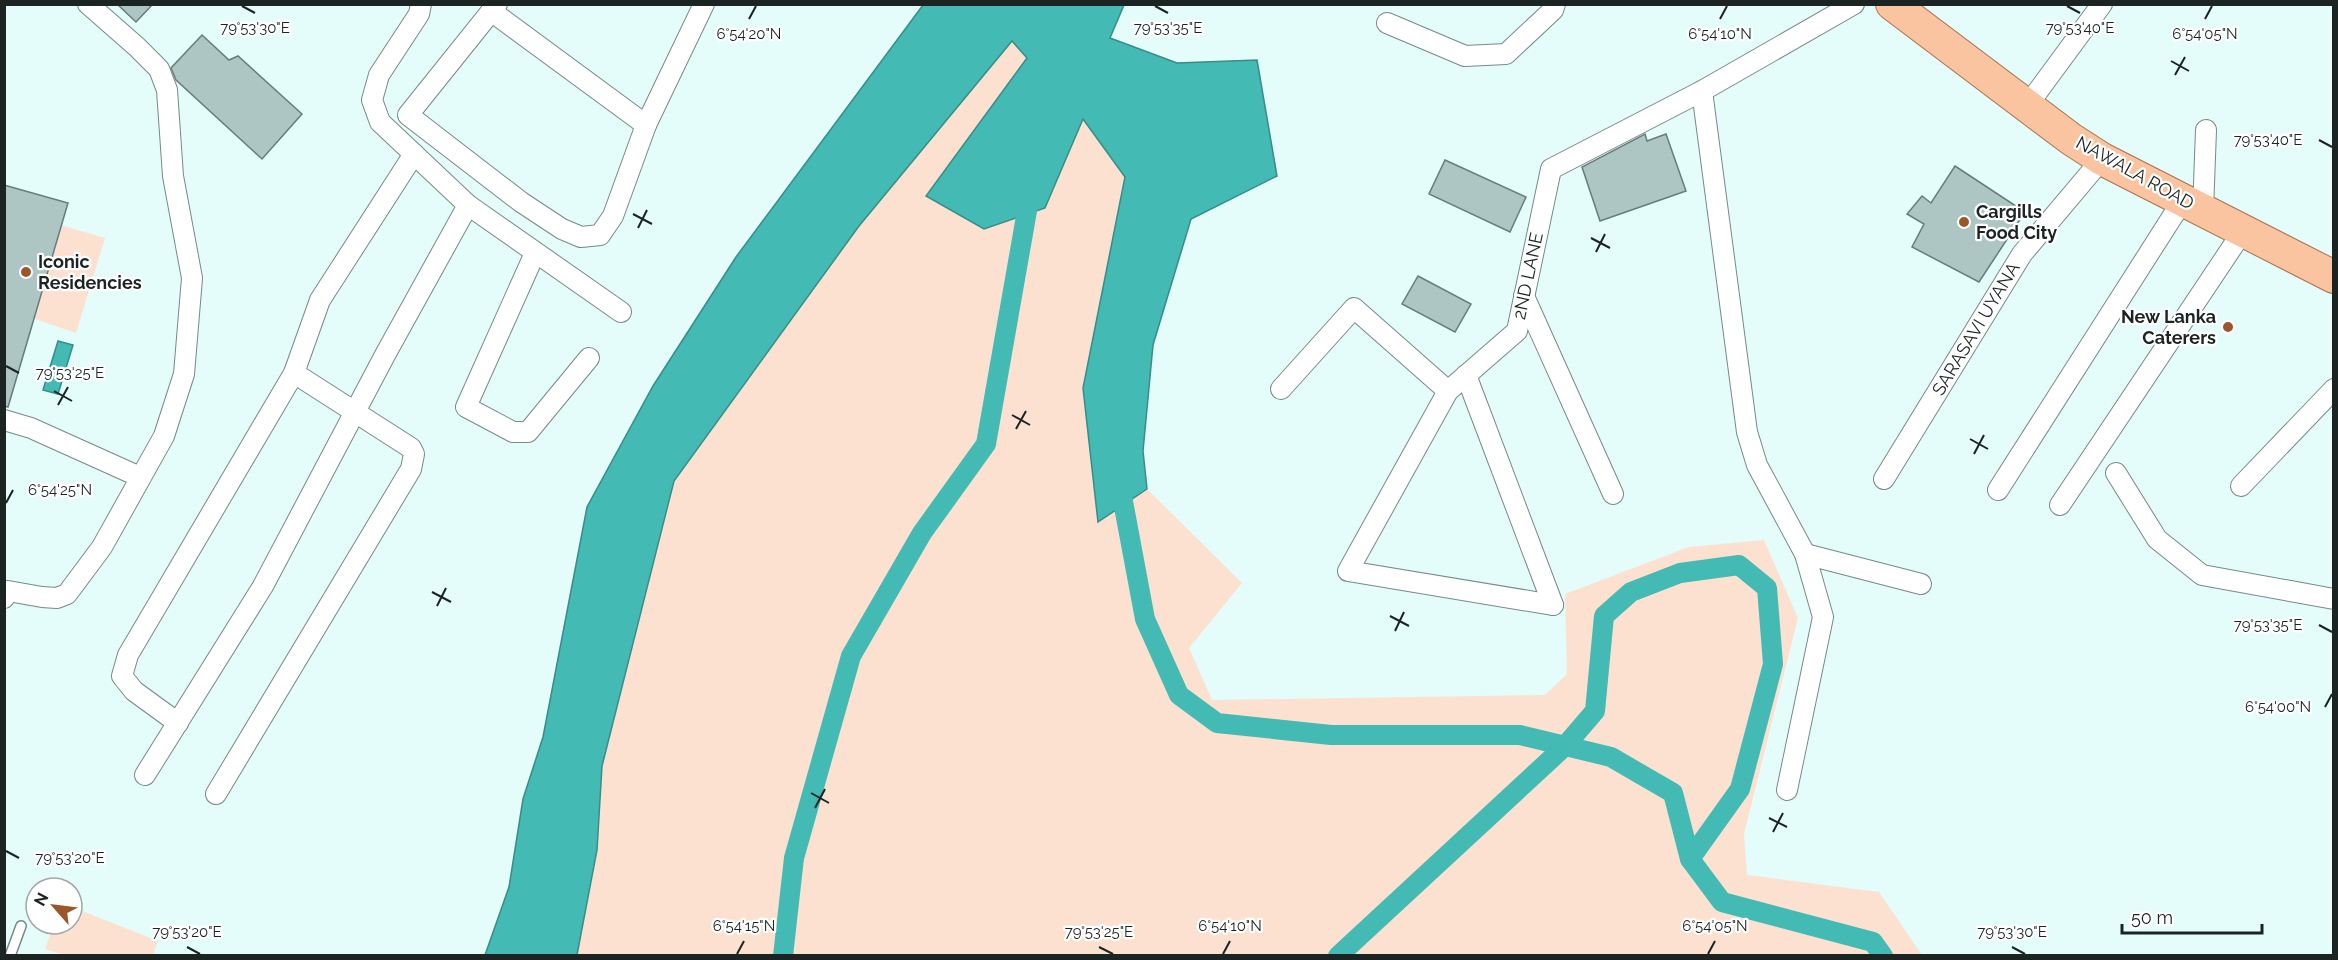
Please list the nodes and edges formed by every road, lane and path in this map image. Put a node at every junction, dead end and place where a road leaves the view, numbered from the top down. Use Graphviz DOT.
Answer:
graph roads {
  1 [pos="88,4"];
  2 [pos="421,4"];
  3 [pos="704,4"];
  4 [pos="1555,4"];
  5 [pos="1854,4"];
  6 [pos="1892,4"];
  7 [pos="2102,4"];
  8 [pos="494,8"];
  9 [pos="1387,23"];
  10 [pos="1702,91"];
  11 [pos="2027,106"];
  12 [pos="646,125"];
  13 [pos="2206,130"];
  14 [pos="414,154"];
  15 [pos="2102,159"];
  16 [pos="468,205"];
  17 [pos="2193,205"];
  18 [pos="2243,231"];
  19 [pos="535,253"];
  20 [pos="2334,277"];
  21 [pos="1524,296"];
  22 [pos="621,312"];
  23 [pos="589,358"];
  24 [pos="294,373"];
  25 [pos="1466,375"];
  26 [pos="1281,389"];
  27 [pos="2334,389"];
  28 [pos="1448,392"];
  29 [pos="355,413"];
  30 [pos="4,420"];
  31 [pos="2116,474"];
  32 [pos="140,477"];
  33 [pos="1884,479"];
  34 [pos="2241,486"];
  35 [pos="1998,490"];
  36 [pos="1612,494"];
  37 [pos="2060,504"];
  38 [pos="1805,555"];
  39 [pos="1921,584"];
  40 [pos="6,593"];
  41 [pos="2334,599"];
  42 [pos="178,723"];
  43 [pos="145,775"];
  44 [pos="1787,790"];
  45 [pos="216,794"];
  46 [pos="21,926"];
  47 [pos="10,956"];
  1 -- 32 [label="street"];
  2 -- 14 [label="street"];
  3 -- 12 [label="street"];
  4 -- 9 [label="street"];
  5 -- 10 [label="street, 2ND LANE"];
  6 -- 11 [label="main road, NAWALA ROAD"];
  7 -- 11 [label="street"];
  8 -- 12 [label="street"];
  8 -- 12 [label="street"];
  10 -- 21 [label="street, 2ND LANE"];
  10 -- 38 [label="street"];
  11 -- 15 [label="main road, NAWALA ROAD"];
  13 -- 17 [label="street"];
  14 -- 16 [label="street"];
  14 -- 24 [label="street"];
  15 -- 17 [label="main road, NAWALA ROAD"];
  15 -- 33 [label="street, SARASAVI UYANA"];
  16 -- 19 [label="street"];
  16 -- 29 [label="street"];
  17 -- 18 [label="main road, NAWALA ROAD"];
  17 -- 35 [label="street"];
  18 -- 20 [label="main road, NAWALA ROAD"];
  18 -- 37 [label="street"];
  19 -- 22 [label="street"];
  19 -- 23 [label="street"];
  21 -- 25 [label="street, 2ND LANE"];
  21 -- 36 [label="street"];
  24 -- 29 [label="street"];
  24 -- 42 [label="street"];
  25 -- 28 [label="street, 2ND LANE"];
  25 -- 28 [label="street, 2ND LANE"];
  26 -- 28 [label="street"];
  27 -- 34 [label="street"];
  29 -- 42 [label="street"];
  29 -- 45 [label="street"];
  30 -- 32 [label="street"];
  31 -- 41 [label="street"];
  32 -- 40 [label="street"];
  38 -- 39 [label="street"];
  38 -- 44 [label="street"];
  42 -- 43 [label="street"];
  46 -- 47 [label="lane"];
}
